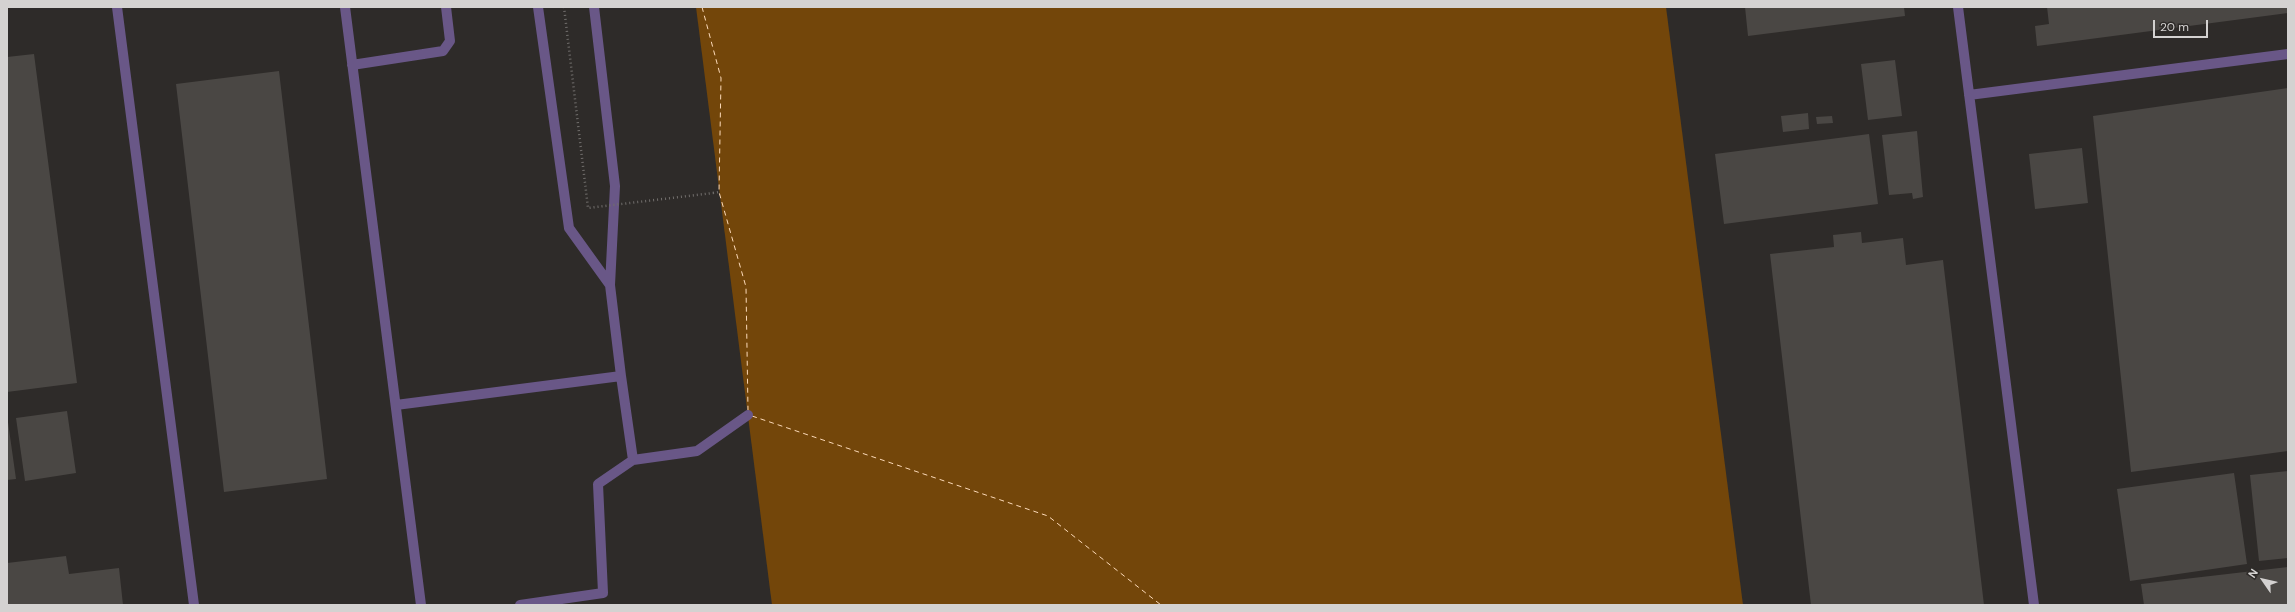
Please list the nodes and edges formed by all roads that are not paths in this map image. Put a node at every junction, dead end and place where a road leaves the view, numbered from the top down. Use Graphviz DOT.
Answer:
graph roads {
  1 [pos="117,7"];
  2 [pos="345,7"];
  3 [pos="446,7"];
  4 [pos="538,7"];
  5 [pos="594,7"];
  6 [pos="1958,7"];
  7 [pos="2288,54"];
  8 [pos="352,65"];
  9 [pos="1969,95"];
  10 [pos="610,285"];
  11 [pos="621,376"];
  12 [pos="396,405"];
  13 [pos="748,415"];
  14 [pos="632,460"];
  15 [pos="194,605"];
  16 [pos="421,605"];
  17 [pos="520,605"];
  18 [pos="2034,605"];
  1 -- 15 [label="street"];
  2 -- 8 [label="street"];
  3 -- 8 [label="street"];
  4 -- 10 [label="street"];
  5 -- 10 [label="street"];
  6 -- 9 [label="street"];
  7 -- 9 [label="street"];
  8 -- 12 [label="street"];
  9 -- 18 [label="street"];
  10 -- 11 [label="street"];
  11 -- 12 [label="street"];
  11 -- 14 [label="street"];
  12 -- 16 [label="street"];
  13 -- 14 [label="street"];
  14 -- 17 [label="street"];
}
